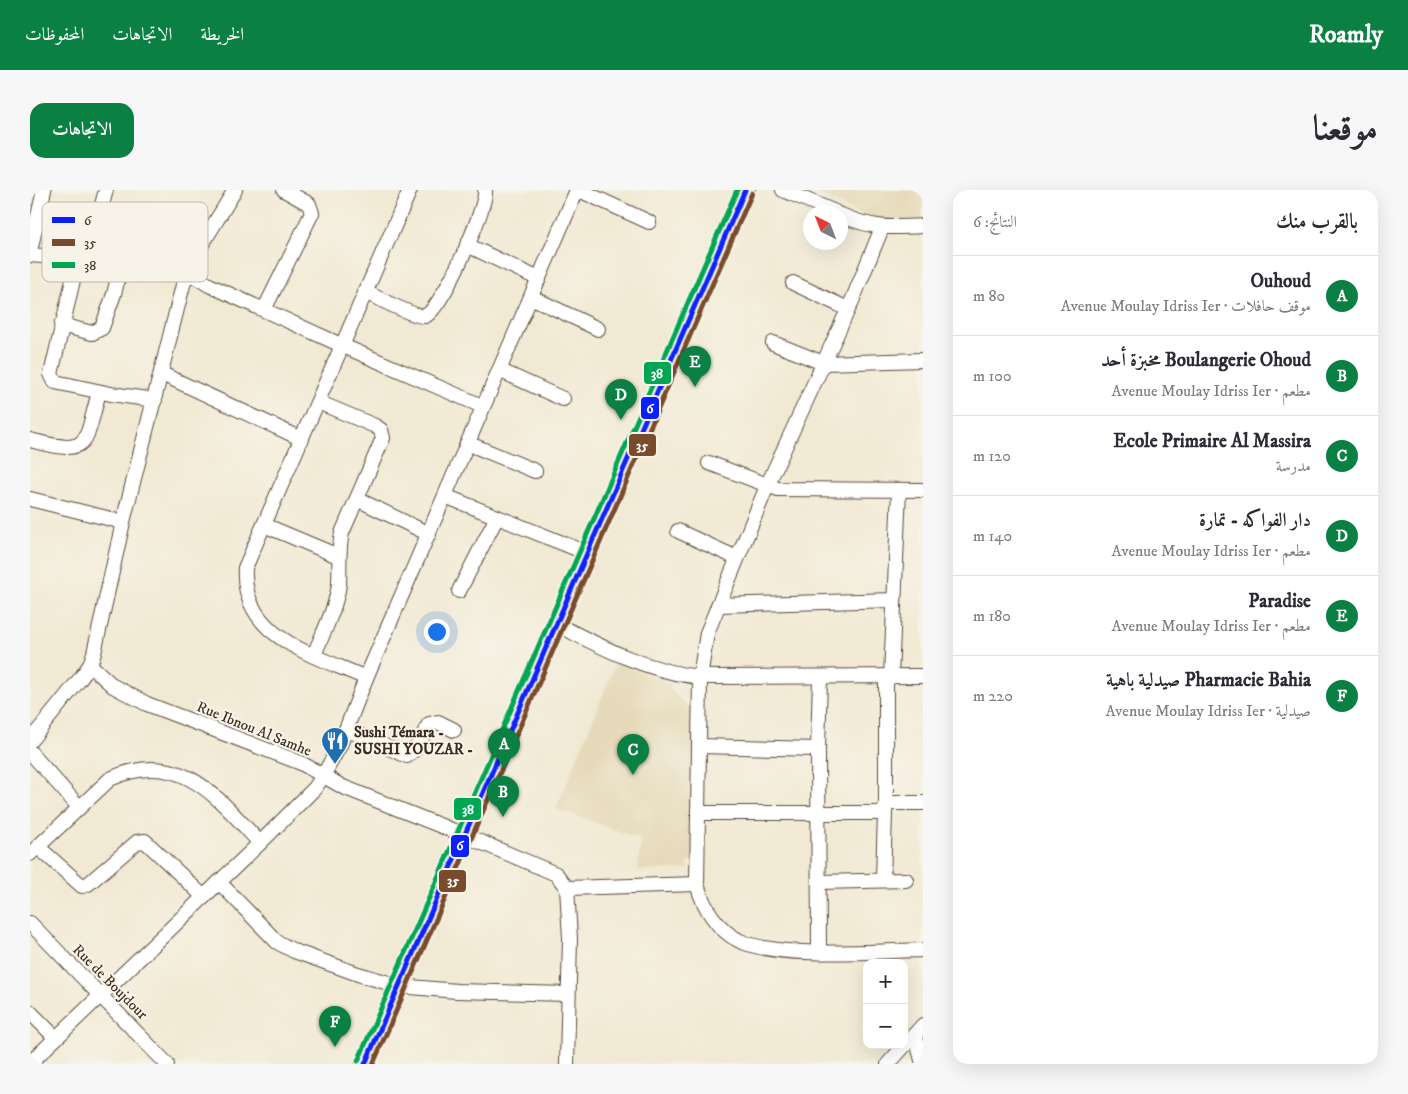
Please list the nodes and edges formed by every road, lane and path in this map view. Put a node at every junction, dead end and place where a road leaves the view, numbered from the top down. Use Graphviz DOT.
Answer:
graph roads {
  1 [pos="106,190"];
  2 [pos="284,190"];
  3 [pos="410,190"];
  4 [pos="485,190"];
  5 [pos="578,190"];
  6 [pos="745,190"];
  7 [pos="784,190"];
  8 [pos="41,191"];
  9 [pos="231,192"];
  10 [pos="102,202"];
  11 [pos="819,205"];
  12 [pos="848,218"];
  13 [pos="649,222"];
  14 [pos="923,226"];
  15 [pos="882,228"];
  16 [pos="208,233"];
  17 [pos="467,245"];
  18 [pos="30,250"];
  19 [pos="539,278"];
  20 [pos="72,282"];
  21 [pos="117,282"];
  22 [pos="185,282"];
  23 [pos="204,282"];
  24 [pos="792,283"];
  25 [pos="365,292"];
  26 [pos="531,296"];
  27 [pos="848,309"];
  28 [pos="264,310"];
  29 [pos="61,325"];
  30 [pos="598,329"];
  31 [pos="773,342"];
  32 [pos="341,345"];
  33 [pos="923,360"];
  34 [pos="823,363"];
  35 [pos="499,370"];
  36 [pos="162,374"];
  37 [pos="99,392"];
  38 [pos="563,399"];
  39 [pos="155,400"];
  40 [pos="318,402"];
  41 [pos="482,406"];
  42 [pos="302,439"];
  43 [pos="30,440"];
  44 [pos="467,443"];
  45 [pos="709,463"];
  46 [pos="535,471"];
  47 [pos="767,486"];
  48 [pos="899,490"];
  49 [pos="923,490"];
  50 [pos="445,496"];
  51 [pos="30,499"];
  52 [pos="357,499"];
  53 [pos="497,517"];
  54 [pos="123,522"];
  55 [pos="264,525"];
  56 [pos="678,531"];
  57 [pos="429,534"];
  58 [pos="587,554"];
  59 [pos="338,556"];
  60 [pos="737,558"];
  61 [pos="459,591"];
  62 [pos="894,600"];
  63 [pos="718,605"];
  64 [pos="556,624"];
  65 [pos="314,655"];
  66 [pos="90,665"];
  67 [pos="923,676"];
  68 [pos="888,677"];
  69 [pos="366,678"];
  70 [pos="700,678"];
  71 [pos="820,678"];
  72 [pos="346,729"];
  73 [pos="454,730"];
  74 [pos="30,741"];
  75 [pos="699,746"];
  76 [pos="818,749"];
  77 [pos="30,752"];
  78 [pos="324,776"];
  79 [pos="923,803"];
  80 [pos="79,807"];
  81 [pos="886,808"];
  82 [pos="698,813"];
  83 [pos="819,814"];
  84 [pos="464,835"];
  85 [pos="260,843"];
  86 [pos="34,850"];
  87 [pos="883,880"];
  88 [pos="906,880"];
  89 [pos="219,882"];
  90 [pos="819,882"];
  91 [pos="697,884"];
  92 [pos="567,888"];
  93 [pos="204,897"];
  94 [pos="30,923"];
  95 [pos="923,950"];
  96 [pos="819,951"];
  97 [pos="399,986"];
  98 [pos="568,994"];
  99 [pos="101,995"];
  100 [pos="30,1012"];
  101 [pos="919,1030"];
  102 [pos="56,1038"];
  103 [pos="30,1063"];
  104 [pos="167,1064"];
  105 [pos="365,1064"];
  106 [pos="567,1064"];
  107 [pos="888,1064"];
  108 [pos="923,1064"];
  1 -- 10 [label="street"];
  2 -- 28 [label="street"];
  3 -- 25 [label="street"];
  4 -- 17 [label="street"];
  5 -- 13 [label="street"];
  5 -- 19 [label="street"];
  6 -- 58 [label="main road"];
  7 -- 11 [label="street"];
  8 -- 18 [label="street"];
  9 -- 16 [label="street"];
  12 -- 15 [label="street"];
  14 -- 15 [label="street"];
  15 -- 27 [label="street"];
  17 -- 19 [label="street"];
  17 -- 25 [label="street"];
  19 -- 26 [label="street"];
  20 -- 29 [label="street"];
  21 -- 29 [label="street"];
  22 -- 36 [label="street"];
  23 -- 28 [label="street"];
  24 -- 27 [label="street"];
  25 -- 32 [label="street"];
  26 -- 30 [label="street"];
  26 -- 35 [label="street"];
  27 -- 34 [label="street"];
  28 -- 32 [label="street"];
  29 -- 37 [label="street"];
  31 -- 34 [label="street"];
  32 -- 40 [label="street"];
  32 -- 41 [label="street"];
  33 -- 34 [label="street"];
  34 -- 47 [label="street"];
  35 -- 38 [label="street"];
  35 -- 41 [label="street"];
  36 -- 39 [label="street"];
  36 -- 42 [label="street"];
  37 -- 39 [label="street"];
  37 -- 43 [label="street"];
  39 -- 54 [label="street"];
  40 -- 42 [label="street"];
  40 -- 52 [label="street"];
  41 -- 44 [label="street"];
  42 -- 55 [label="street"];
  44 -- 46 [label="street"];
  44 -- 50 [label="street"];
  45 -- 47 [label="street"];
  47 -- 48 [label="street"];
  47 -- 60 [label="street"];
  48 -- 49 [label="street"];
  48 -- 62 [label="street"];
  50 -- 53 [label="street"];
  50 -- 57 [label="street"];
  51 -- 54 [label="street"];
  52 -- 57 [label="street"];
  52 -- 59 [label="street"];
  53 -- 58 [label="street"];
  53 -- 61 [label="street"];
  54 -- 66 [label="street"];
  55 -- 59 [label="street"];
  55 -- 65 [label="street"];
  56 -- 60 [label="street"];
  57 -- 69 [label="street"];
  58 -- 64 [label="main road"];
  59 -- 65 [label="street"];
  60 -- 63 [label="street"];
  62 -- 63 [label="street"];
  62 -- 68 [label="street"];
  63 -- 70 [label="street"];
  64 -- 70 [label="street"];
  64 -- 84 [label="main road"];
  65 -- 69 [label="street"];
  66 -- 74 [label="street"];
  66 -- 78 [label="street, Rue Ibnou Al Samhe"];
  67 -- 68 [label="street"];
  68 -- 71 [label="street"];
  68 -- 81 [label="street"];
  69 -- 72 [label="street"];
  70 -- 71 [label="street"];
  70 -- 75 [label="street"];
  71 -- 76 [label="street"];
  72 -- 73 [label="street"];
  72 -- 78 [label="street"];
  75 -- 76 [label="street"];
  75 -- 82 [label="street"];
  76 -- 83 [label="street"];
  77 -- 80 [label="street"];
  78 -- 84 [label="street, Rue Ibnou Al Samhe"];
  78 -- 85 [label="street"];
  79 -- 81 [label="street"];
  80 -- 85 [label="street"];
  80 -- 86 [label="street"];
  81 -- 83 [label="street"];
  81 -- 87 [label="street"];
  82 -- 83 [label="street"];
  82 -- 91 [label="street"];
  83 -- 90 [label="street"];
  84 -- 92 [label="street, Rue Ibnou Al Samhe"];
  84 -- 97 [label="main road"];
  85 -- 89 [label="street"];
  86 -- 93 [label="street"];
  87 -- 88 [label="street"];
  87 -- 90 [label="street"];
  89 -- 93 [label="street"];
  89 -- 97 [label="street"];
  90 -- 96 [label="street"];
  91 -- 92 [label="street"];
  91 -- 96 [label="street"];
  92 -- 98 [label="street"];
  93 -- 99 [label="street"];
  94 -- 99 [label="street, Rue de Boujdour"];
  95 -- 96 [label="street"];
  97 -- 98 [label="street"];
  97 -- 105 [label="main road"];
  98 -- 106 [label="street"];
  99 -- 102 [label="street"];
  99 -- 104 [label="street, Rue de Boujdour"];
  100 -- 102 [label="street"];
  101 -- 107 [label="street"];
  101 -- 108 [label="street"];
  102 -- 103 [label="street"];
}
